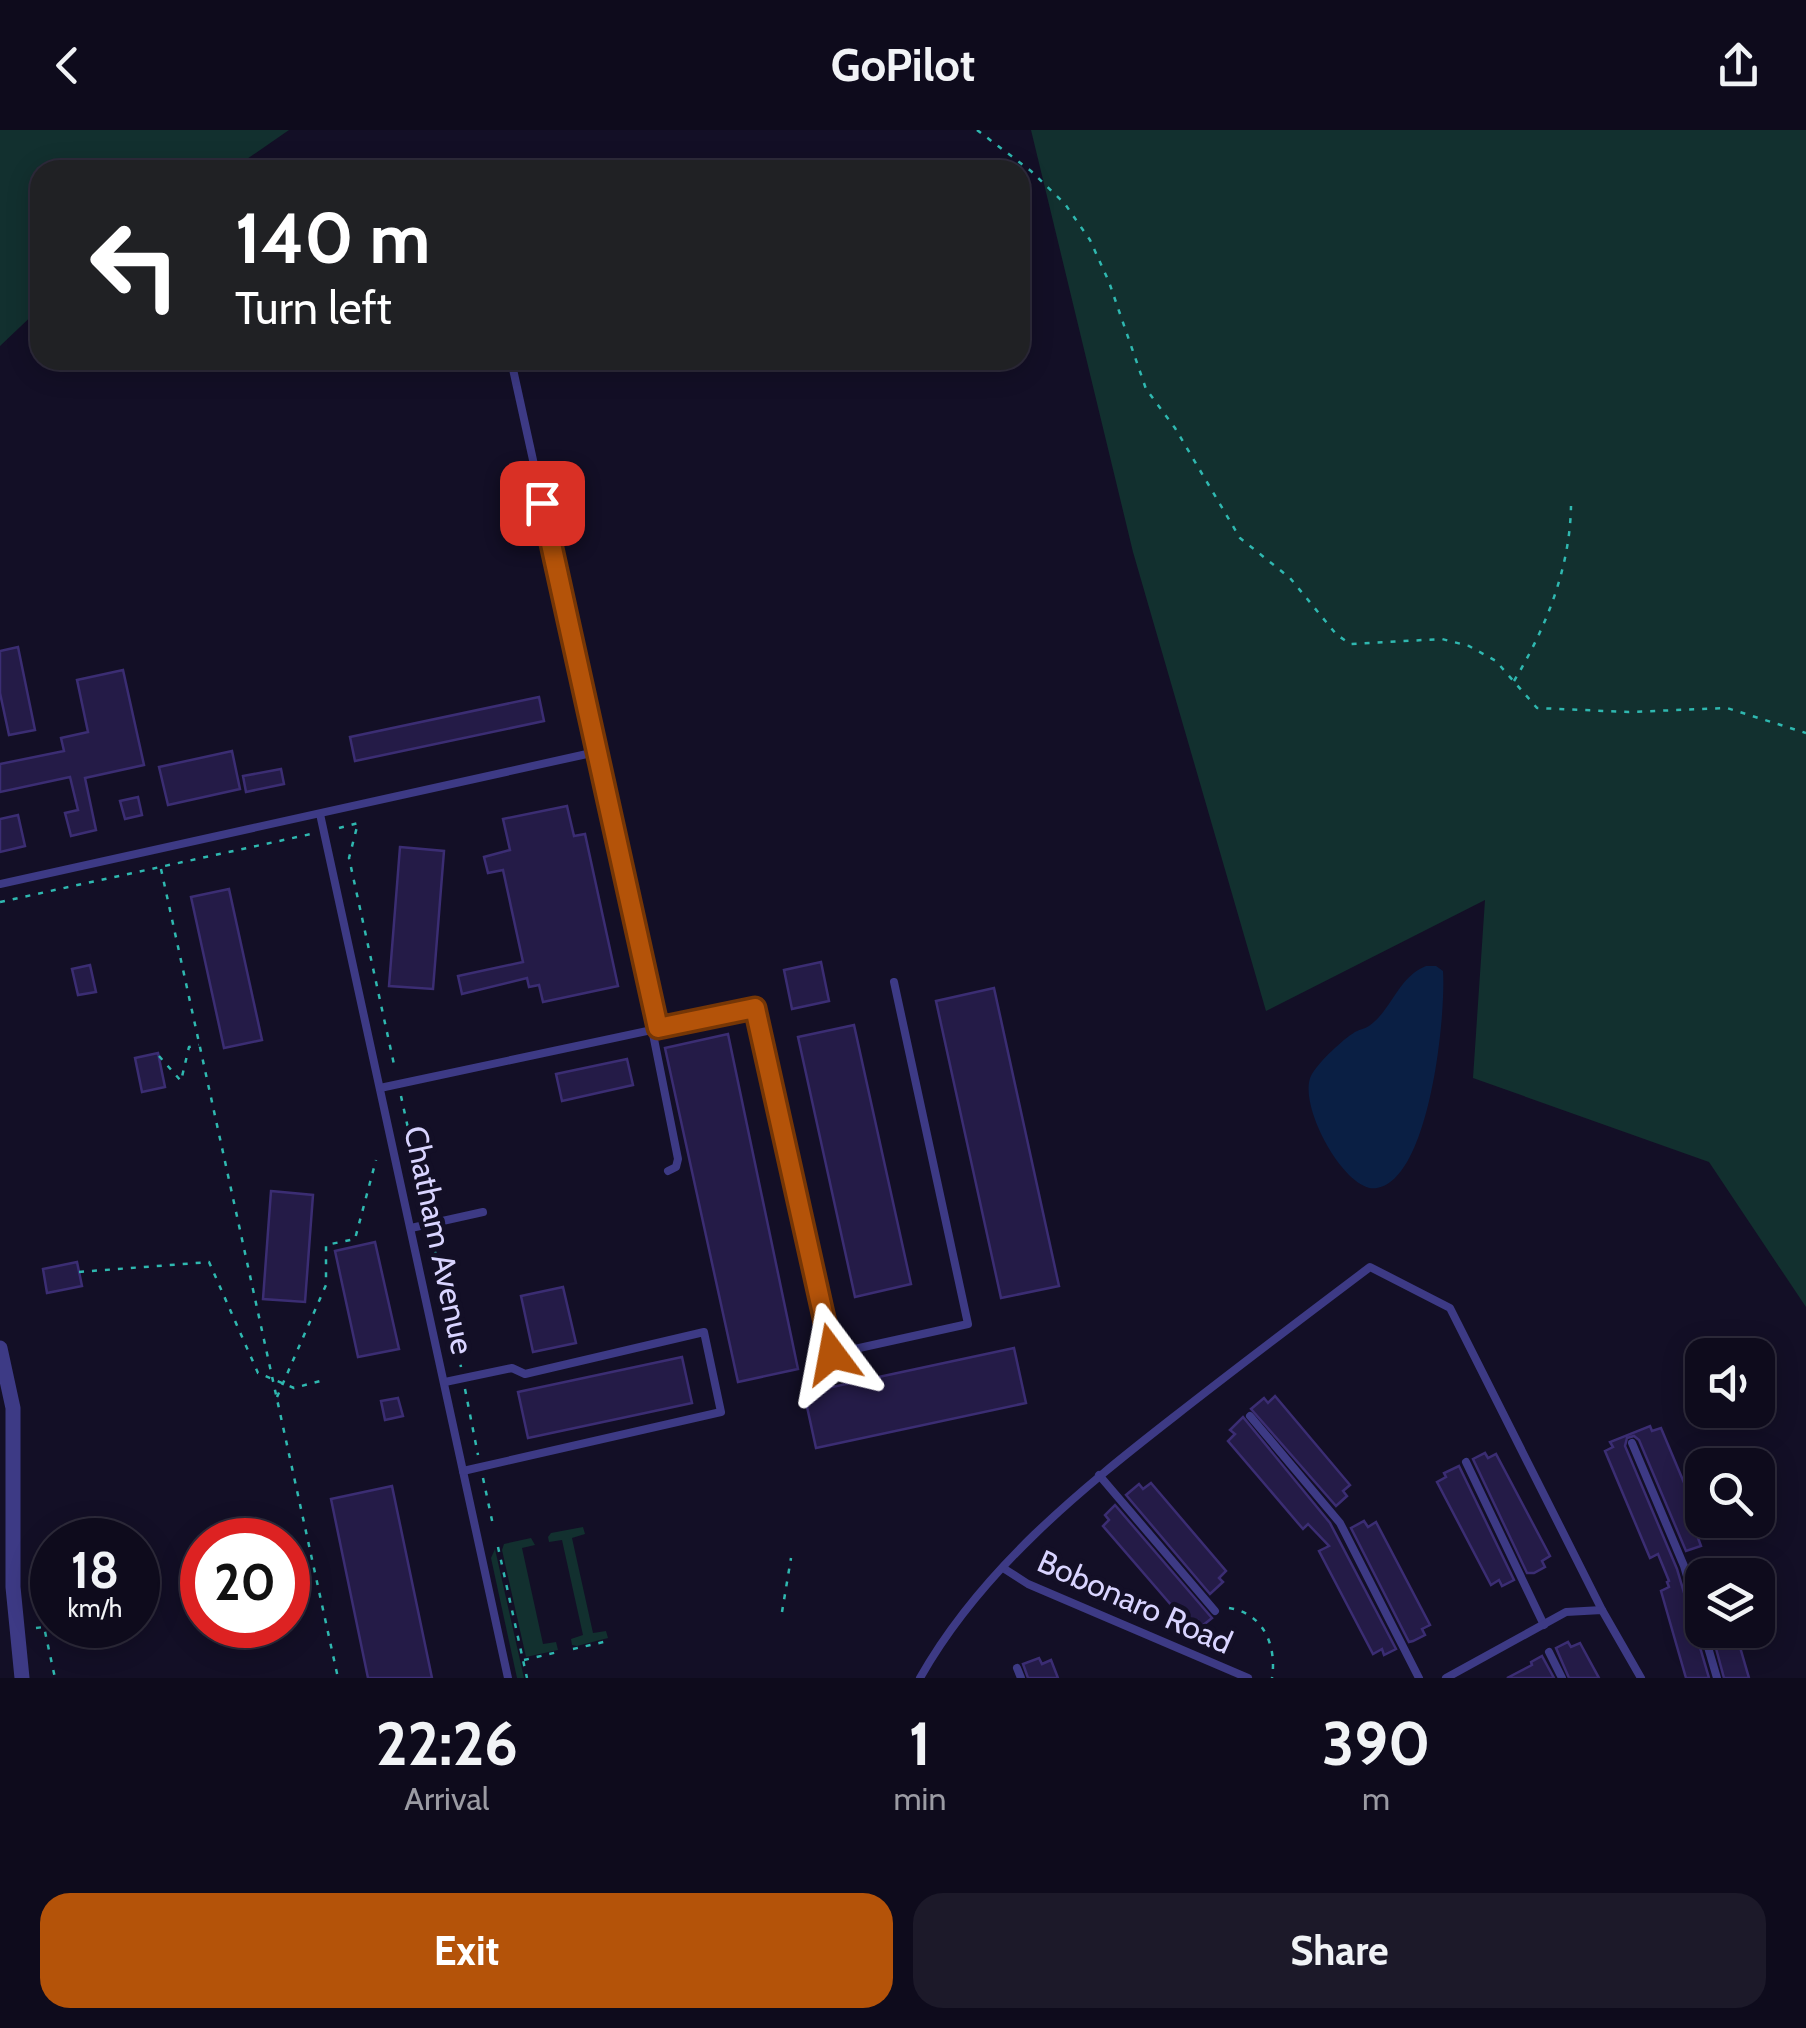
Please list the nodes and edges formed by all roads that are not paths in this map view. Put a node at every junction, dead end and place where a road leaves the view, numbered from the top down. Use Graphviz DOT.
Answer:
graph roads {
  1 [pos="512,370"];
  2 [pos="596,752"];
  3 [pos="320,814"];
  4 [pos="0,884"];
  5 [pos="894,982"];
  6 [pos="654,1028"];
  7 [pos="380,1088"];
  8 [pos="668,1170"];
  9 [pos="483,1212"];
  10 [pos="411,1228"];
  11 [pos="0,1348"];
  12 [pos="0,1372"];
  13 [pos="445,1382"];
  14 [pos="11,1393"];
  15 [pos="1250,1416"];
  16 [pos="1632,1442"];
  17 [pos="1466,1462"];
  18 [pos="464,1472"];
  19 [pos="1099,1475"];
  20 [pos="1003,1568"];
  21 [pos="1685,1569"];
  22 [pos="1602,1610"];
  23 [pos="1215,1611"];
  24 [pos="1544,1625"];
  25 [pos="1708,1648"];
  26 [pos="1550,1652"];
  27 [pos="1017,1668"];
  28 [pos="1220,1673"];
  29 [pos="22,1678"];
  30 [pos="508,1678"];
  31 [pos="920,1678"];
  32 [pos="1021,1678"];
  33 [pos="1248,1678"];
  34 [pos="1418,1678"];
  35 [pos="1446,1678"];
  36 [pos="1562,1678"];
  37 [pos="1641,1678"];
  38 [pos="1717,1678"];
  1 -- 2 [label="lane"];
  2 -- 3 [label="lane"];
  2 -- 6 [label="lane"];
  3 -- 4 [label="lane"];
  3 -- 7 [label="lane, Chatham Avenue"];
  5 -- 6 [label="lane"];
  6 -- 7 [label="lane"];
  6 -- 8 [label="lane"];
  7 -- 10 [label="lane, Chatham Avenue"];
  9 -- 10 [label="lane"];
  10 -- 13 [label="lane, Chatham Avenue"];
  11 -- 14 [label="street"];
  12 -- 14 [label="street"];
  13 -- 18 [label="lane, Chatham Avenue"];
  13 -- 18 [label="lane"];
  14 -- 29 [label="street"];
  15 -- 34 [label="lane"];
  16 -- 21 [label="lane"];
  17 -- 24 [label="lane"];
  18 -- 30 [label="lane, Chatham Avenue"];
  19 -- 20 [label="lane"];
  19 -- 22 [label="lane"];
  19 -- 23 [label="lane"];
  20 -- 28 [label="lane, Bobonaro Road"];
  20 -- 31 [label="lane"];
  22 -- 24 [label="lane"];
  22 -- 37 [label="lane"];
  24 -- 35 [label="lane"];
  25 -- 38 [label="lane"];
  26 -- 36 [label="lane"];
  27 -- 32 [label="lane"];
  28 -- 33 [label="lane, Bobonaro Road"];
}
